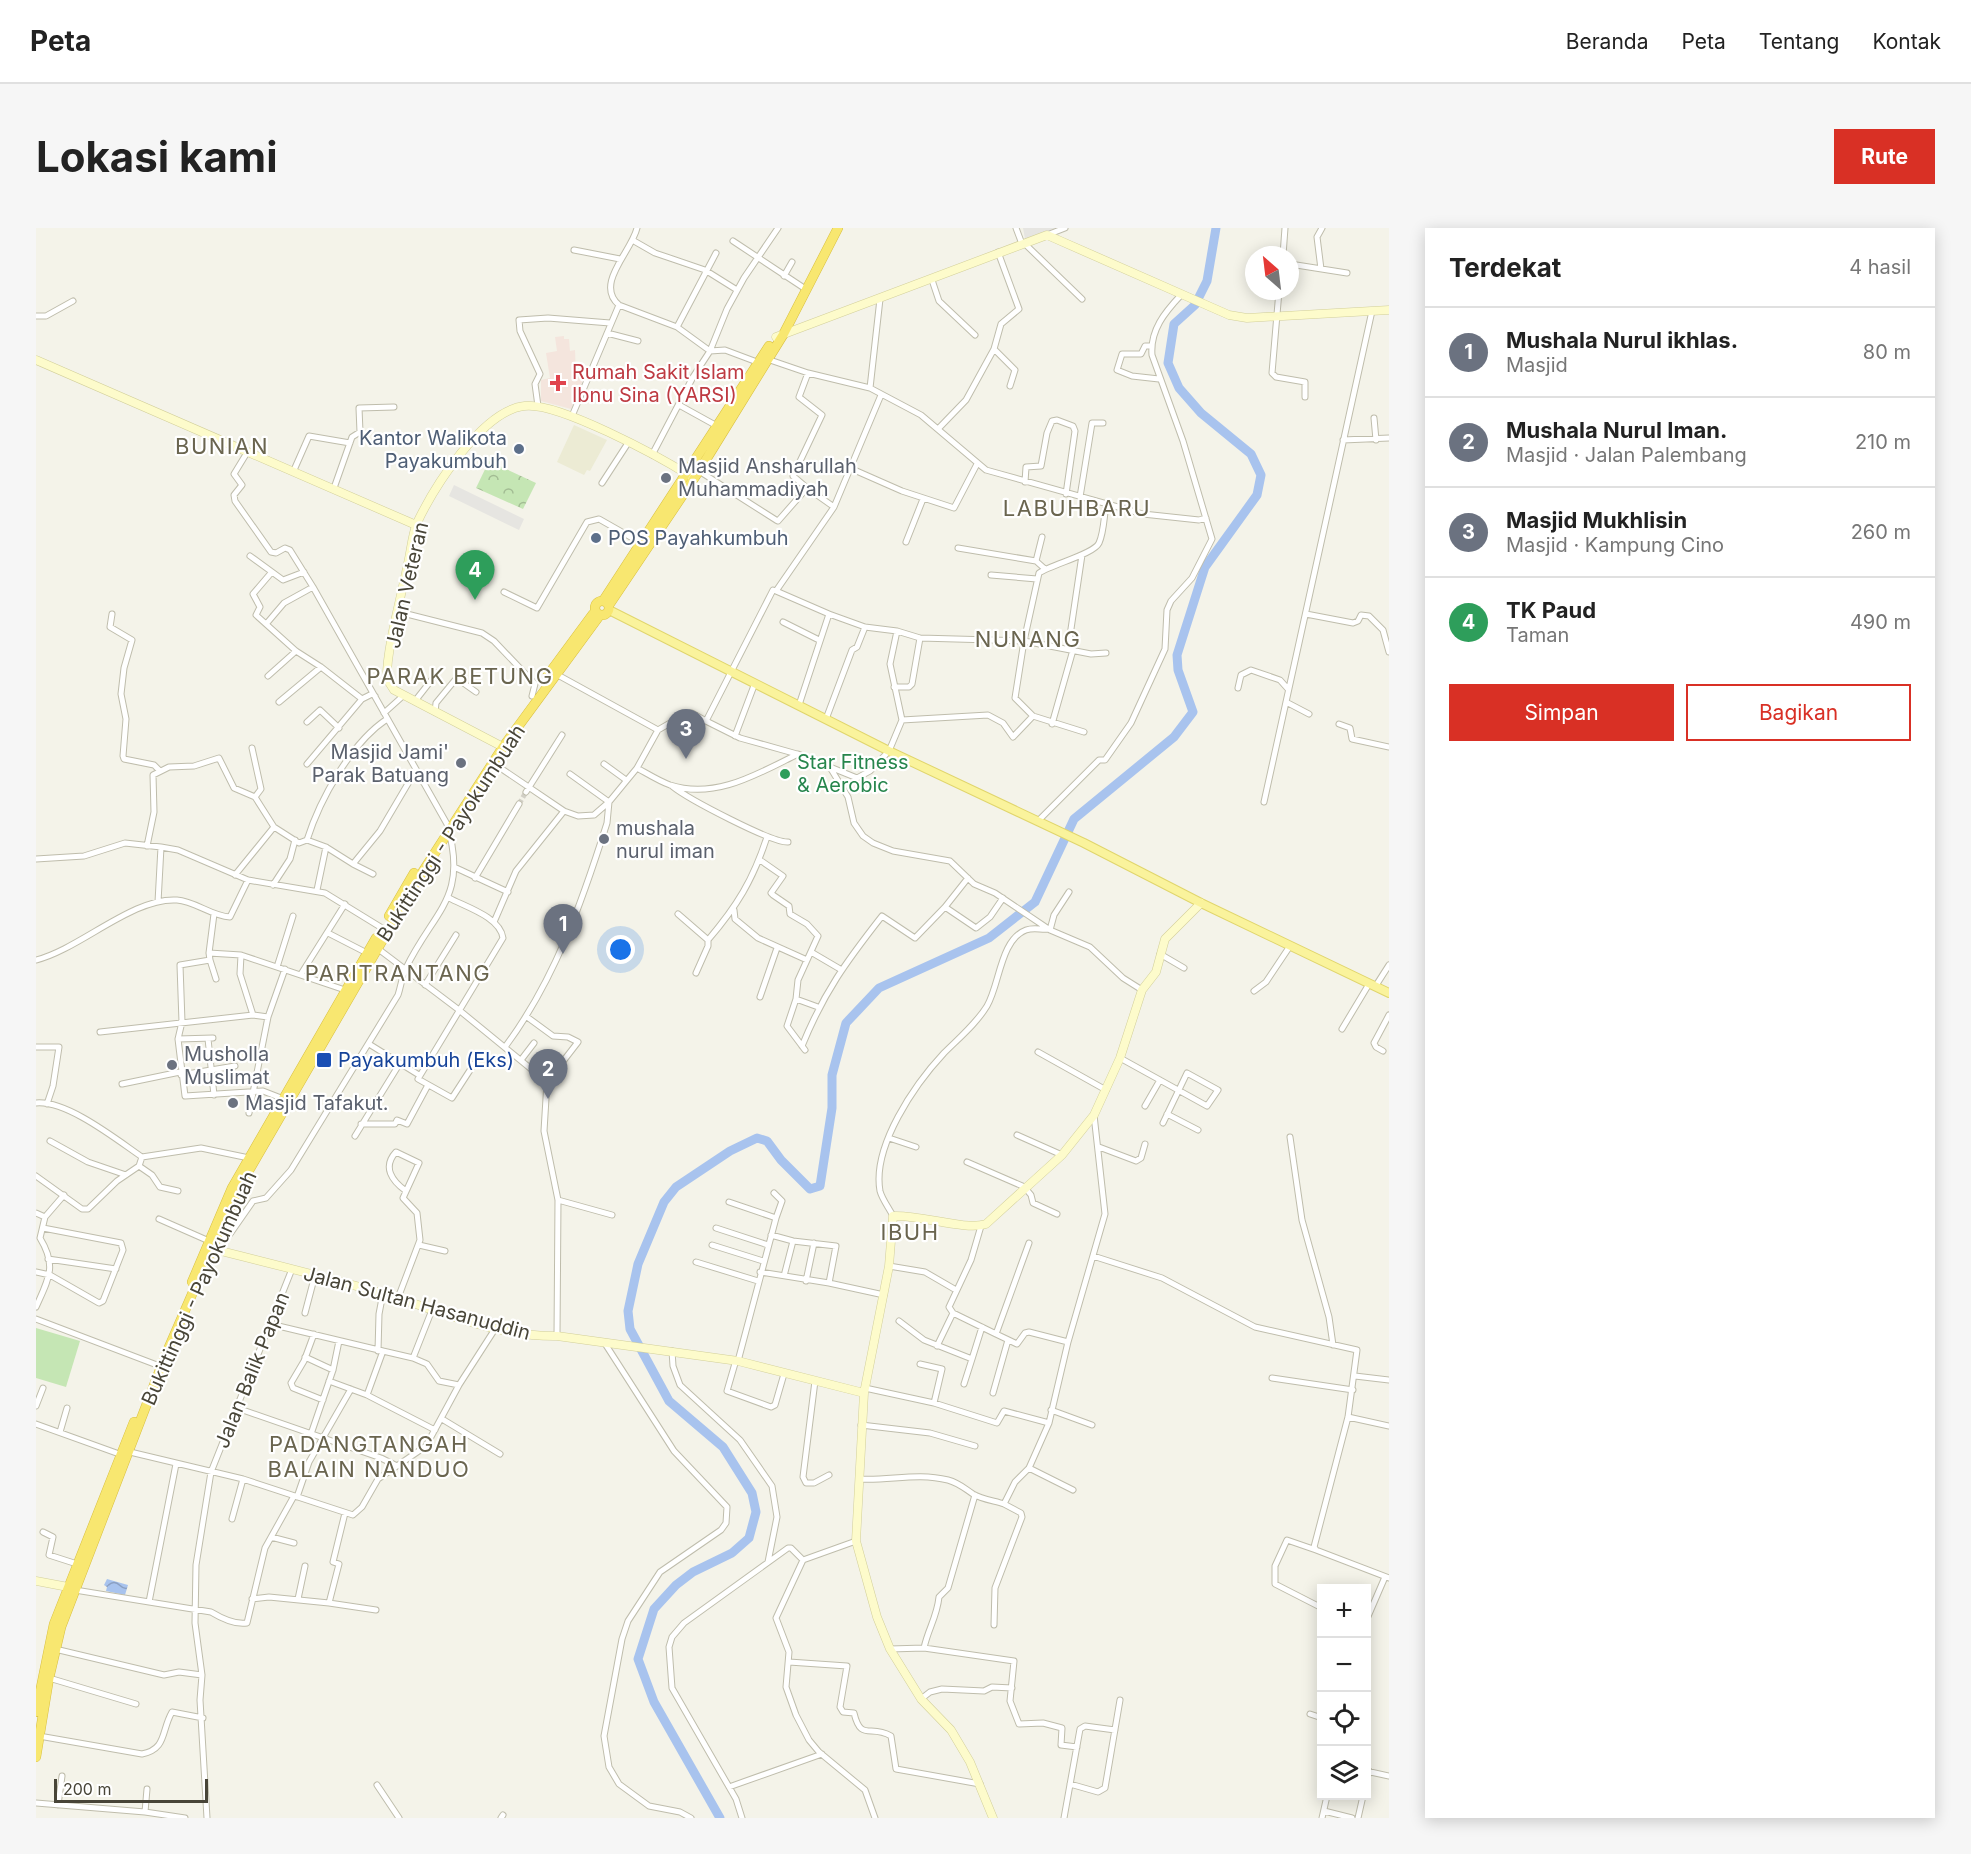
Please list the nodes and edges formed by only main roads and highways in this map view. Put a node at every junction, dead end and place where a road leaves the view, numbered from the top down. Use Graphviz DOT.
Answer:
graph roads {
  1 [pos="833,228"];
  2 [pos="838,228"];
  3 [pos="779,336"];
  4 [pos="737,401"];
  5 [pos="693,474"];
  6 [pos="604,608"];
  7 [pos="501,746"];
  8 [pos="448,827"];
  9 [pos="1389,993"];
  10 [pos="339,1009"];
  11 [pos="213,1243"];
  12 [pos="144,1404"];
  13 [pos="126,1453"];
  14 [pos="71,1588"];
  15 [pos="43,1672"];
  16 [pos="37,1693"];
  17 [pos="38,1713"];
  18 [pos="36,1757"];
  1 -- 3 [label="highway"];
  2 -- 3 [label="highway"];
  3 -- 4 [label="highway"];
  3 -- 4 [label="highway"];
  4 -- 5 [label="highway"];
  4 -- 5 [label="highway"];
  5 -- 6 [label="highway"];
  6 -- 7 [label="highway, Bukittinggi - Payokumbuah"];
  6 -- 7 [label="highway, Bukittinggi - Payokumbuah"];
  6 -- 9 [label="main road"];
  7 -- 8 [label="highway, Bukittinggi - Payokumbuah"];
  7 -- 8 [label="highway, Bukittinggi - Payokumbuah"];
  8 -- 10 [label="highway, Bukittinggi - Payokumbuah"];
  8 -- 10 [label="highway, Bukittinggi - Payokumbuah"];
  10 -- 11 [label="highway, Bukittinggi - Payokumbuah"];
  10 -- 11 [label="highway, Bukittinggi - Payokumbuah"];
  11 -- 12 [label="highway, Bukittinggi - Payokumbuah"];
  11 -- 12 [label="highway, Bukittinggi - Payokumbuah"];
  12 -- 13 [label="highway, Bukittinggi - Payokumbuah"];
  13 -- 14 [label="highway, Bukittinggi - Payokumbuah"];
  13 -- 14 [label="highway, Bukittinggi - Payokumbuah"];
  14 -- 15 [label="highway, Bukittinggi - Payokumbuah"];
  14 -- 15 [label="highway, Bukittinggi - Payokumbuah"];
  15 -- 16 [label="highway, Bukittinggi - Payokumbuah"];
  15 -- 17 [label="highway, Bukittinggi - Payokumbuah"];
  16 -- 17 [label="highway, Bukittinggi - Payokumbuah"];
  17 -- 18 [label="highway, Bukittinggi - Payokumbuah"];
}
